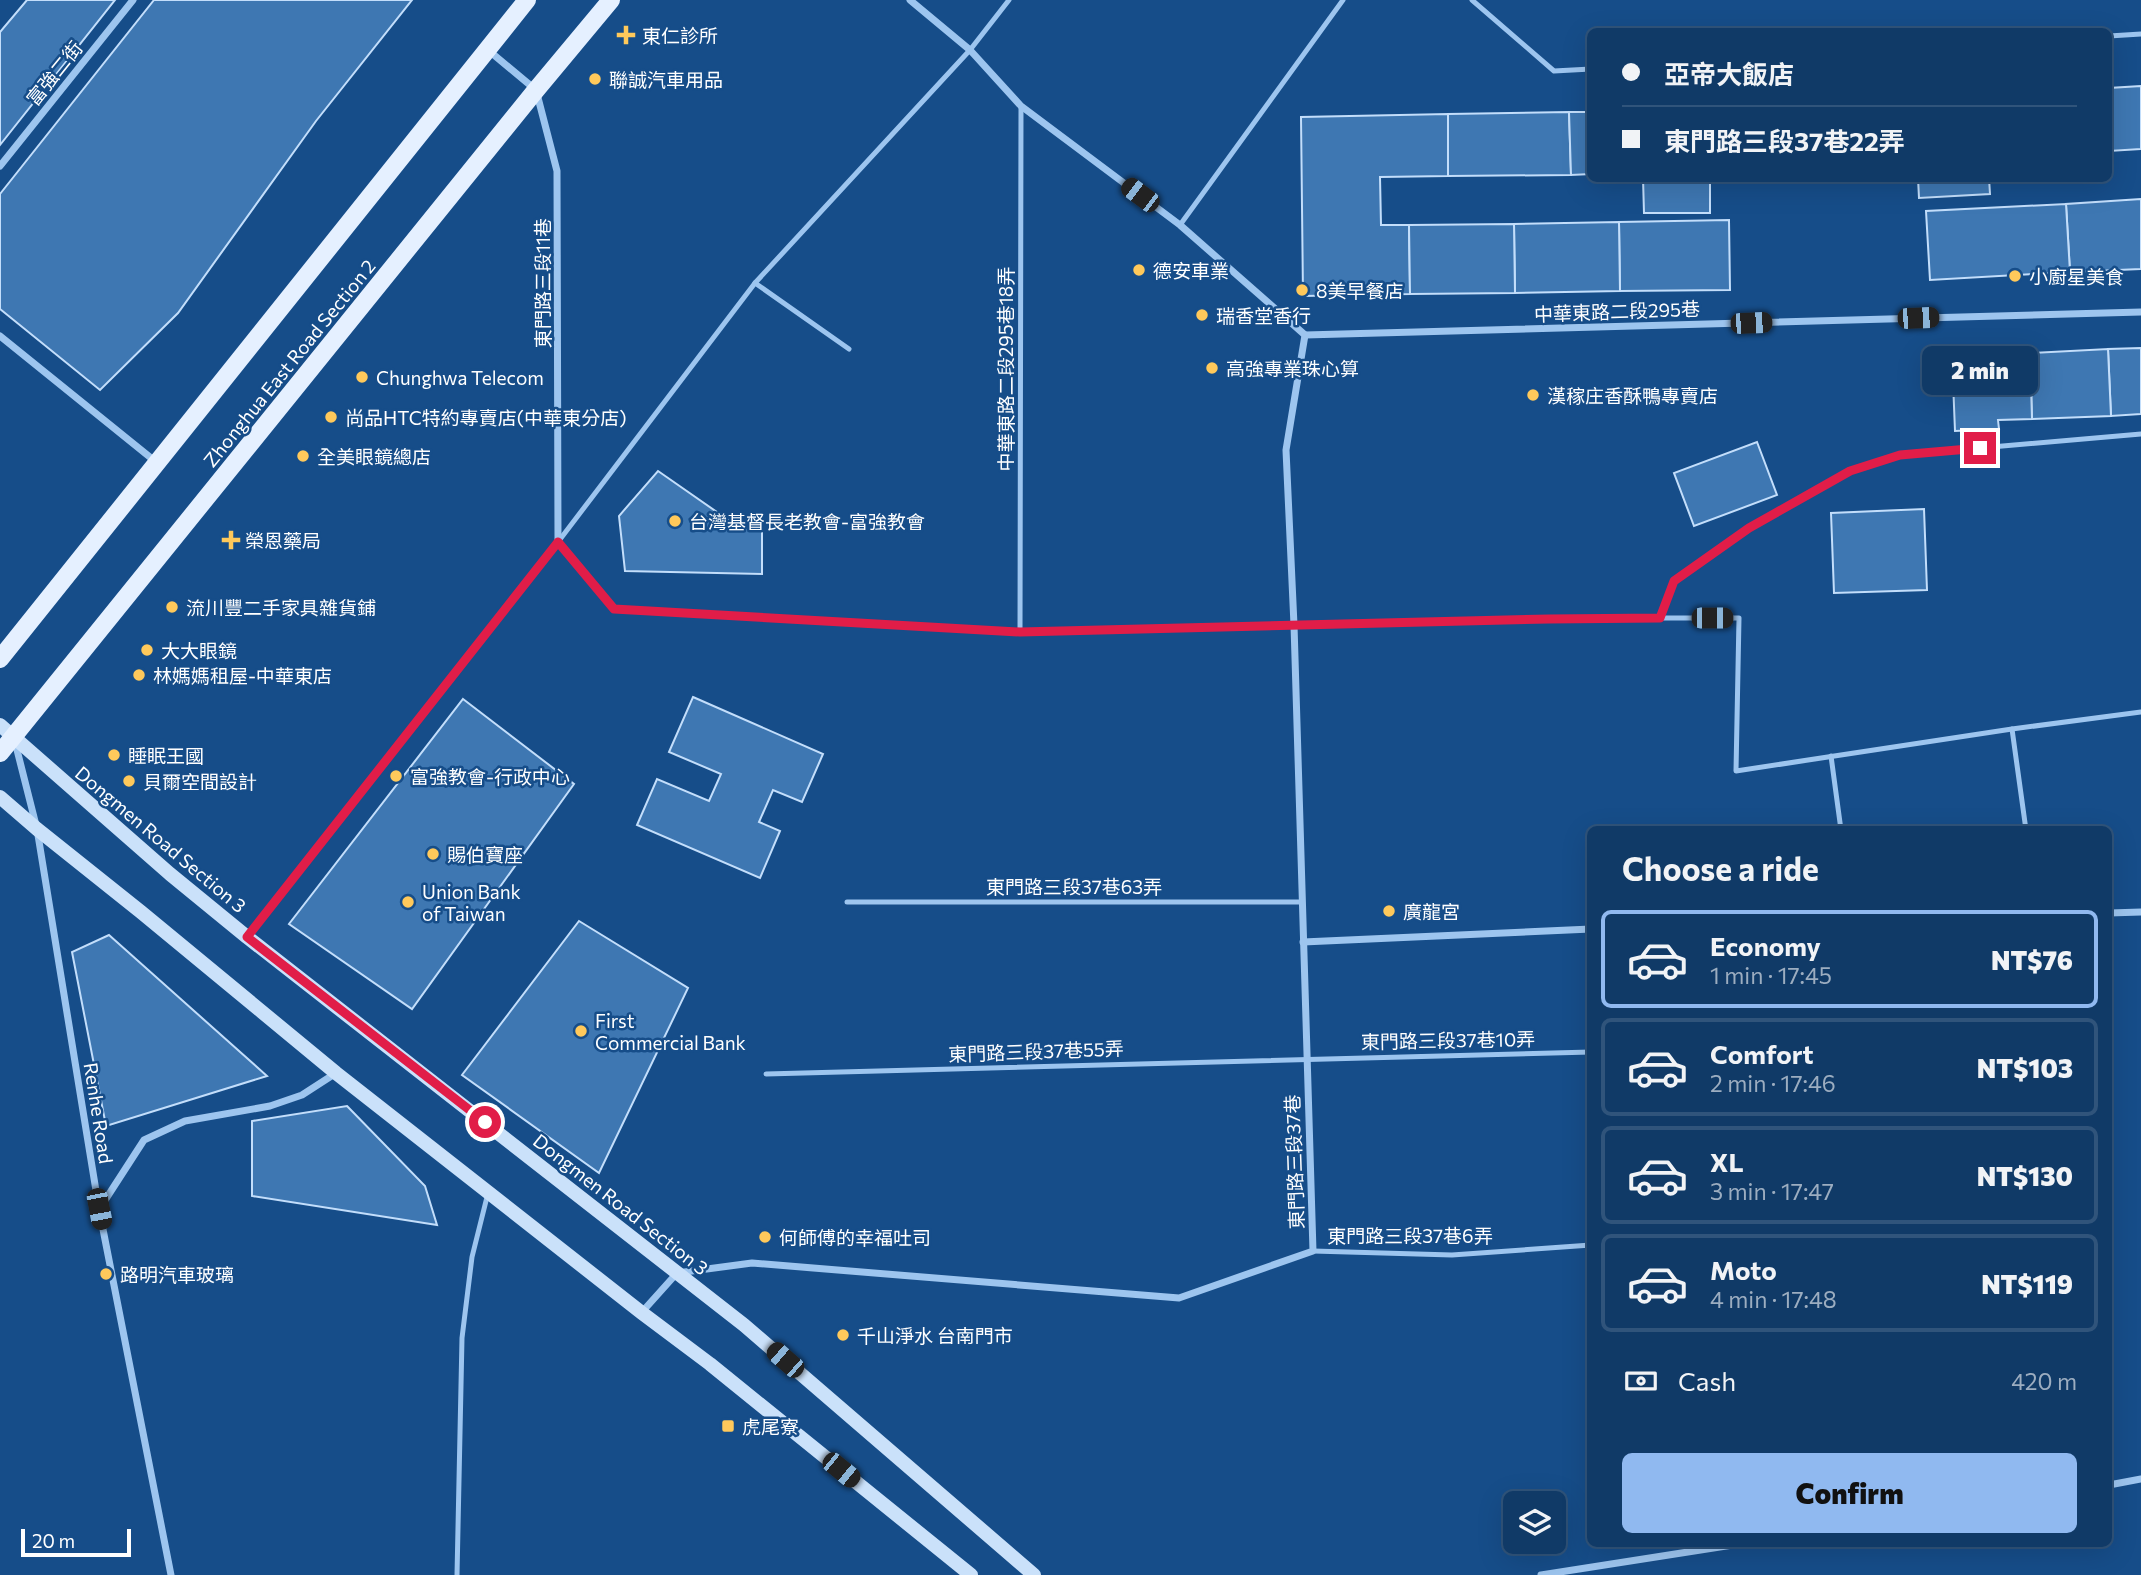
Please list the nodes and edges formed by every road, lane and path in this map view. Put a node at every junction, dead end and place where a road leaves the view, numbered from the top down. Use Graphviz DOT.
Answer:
graph roads {
  1 [pos="133,0"];
  2 [pos="527,0"];
  3 [pos="611,0"];
  4 [pos="909,0"];
  5 [pos="1009,0"];
  6 [pos="1343,0"];
  7 [pos="1472,0"];
  8 [pos="2141,34"];
  9 [pos="2112,36"];
  10 [pos="487,50"];
  11 [pos="970,50"];
  12 [pos="1587,69"];
  13 [pos="536,90"];
  14 [pos="1021,106"];
  15 [pos="0,166"];
  16 [pos="1180,225"];
  17 [pos="755,284"];
  18 [pos="2141,312"];
  19 [pos="1305,335"];
  20 [pos="0,336"];
  21 [pos="849,349"];
  22 [pos="2141,434"];
  23 [pos="156,462"];
  24 [pos="558,542"];
  25 [pos="1660,618"];
  26 [pos="1294,625"];
  27 [pos="1020,632"];
  28 [pos="0,659"];
  29 [pos="2141,712"];
  30 [pos="0,725"];
  31 [pos="2011,729"];
  32 [pos="14,738"];
  33 [pos="0,753"];
  34 [pos="1831,756"];
  35 [pos="0,797"];
  36 [pos="1840,826"];
  37 [pos="2025,826"];
  38 [pos="37,829"];
  39 [pos="847,902"];
  40 [pos="1301,902"];
  41 [pos="2141,912"];
  42 [pos="2112,913"];
  43 [pos="1587,929"];
  44 [pos="247,937"];
  45 [pos="1303,942"];
  46 [pos="1587,1052"];
  47 [pos="1306,1059"];
  48 [pos="336,1073"];
  49 [pos="766,1074"];
  50 [pos="488,1193"];
  51 [pos="99,1209"];
  52 [pos="1587,1245"];
  53 [pos="1313,1251"];
  54 [pos="677,1273"];
  55 [pos="642,1313"];
  56 [pos="2141,1479"];
  57 [pos="2112,1484"];
  58 [pos="1720,1547"];
  59 [pos="171,1575"];
  60 [pos="457,1575"];
  61 [pos="971,1575"];
  62 [pos="1034,1575"];
  63 [pos="1541,1575"];
  1 -- 15 [label="street, 富強二街"];
  2 -- 10 [label="main road"];
  3 -- 13 [label="main road, Zhonghua East Road Section 2"];
  4 -- 11 [label="street"];
  5 -- 11 [label="lane"];
  6 -- 16 [label="lane"];
  7 -- 12 [label="lane"];
  8 -- 9 [label="lane"];
  10 -- 13 [label="street"];
  10 -- 23 [label="main road"];
  11 -- 14 [label="street"];
  11 -- 17 [label="lane"];
  13 -- 24 [label="street, 東門路三段11巷"];
  13 -- 32 [label="main road, Zhonghua East Road Section 2"];
  14 -- 16 [label="street"];
  14 -- 27 [label="lane, 中華東路二段295巷18弄"];
  16 -- 19 [label="street"];
  17 -- 21 [label="lane"];
  17 -- 24 [label="lane"];
  18 -- 19 [label="street, 中華東路二段295巷"];
  19 -- 26 [label="street, 東門路三段37巷"];
  20 -- 23 [label="street"];
  22 -- 25 [label="lane"];
  23 -- 28 [label="main road"];
  24 -- 27 [label="lane"];
  24 -- 44 [label="street"];
  25 -- 26 [label="lane"];
  25 -- 34 [label="lane"];
  26 -- 27 [label="lane"];
  26 -- 40 [label="street, 東門路三段37巷"];
  29 -- 31 [label="lane"];
  30 -- 32 [label="main road, Dongmen Road Section 3"];
  31 -- 34 [label="lane"];
  31 -- 37 [label="lane"];
  32 -- 33 [label="main road, Zhonghua East Road Section 2"];
  32 -- 38 [label="street, Renhe Road"];
  32 -- 44 [label="main road, Dongmen Road Section 3"];
  34 -- 36 [label="lane"];
  35 -- 38 [label="main road"];
  38 -- 48 [label="main road"];
  38 -- 51 [label="street, Renhe Road"];
  39 -- 40 [label="lane, 東門路三段37巷63弄"];
  40 -- 45 [label="street, 東門路三段37巷"];
  41 -- 42 [label="street"];
  43 -- 45 [label="street"];
  44 -- 54 [label="main road, Dongmen Road Section 3"];
  45 -- 47 [label="street, 東門路三段37巷"];
  46 -- 47 [label="lane, 東門路三段37巷10弄"];
  47 -- 49 [label="lane, 東門路三段37巷55弄"];
  47 -- 53 [label="street, 東門路三段37巷"];
  48 -- 50 [label="main road"];
  48 -- 51 [label="street"];
  50 -- 55 [label="main road"];
  50 -- 60 [label="lane"];
  51 -- 59 [label="street, Renhe Road"];
  52 -- 53 [label="lane, 東門路三段37巷6弄"];
  53 -- 54 [label="street, 東門路三段37巷"];
  54 -- 55 [label="street"];
  54 -- 62 [label="main road, Dongmen Road Section 3"];
  55 -- 61 [label="main road"];
  56 -- 57 [label="street"];
  58 -- 63 [label="street"];
}
